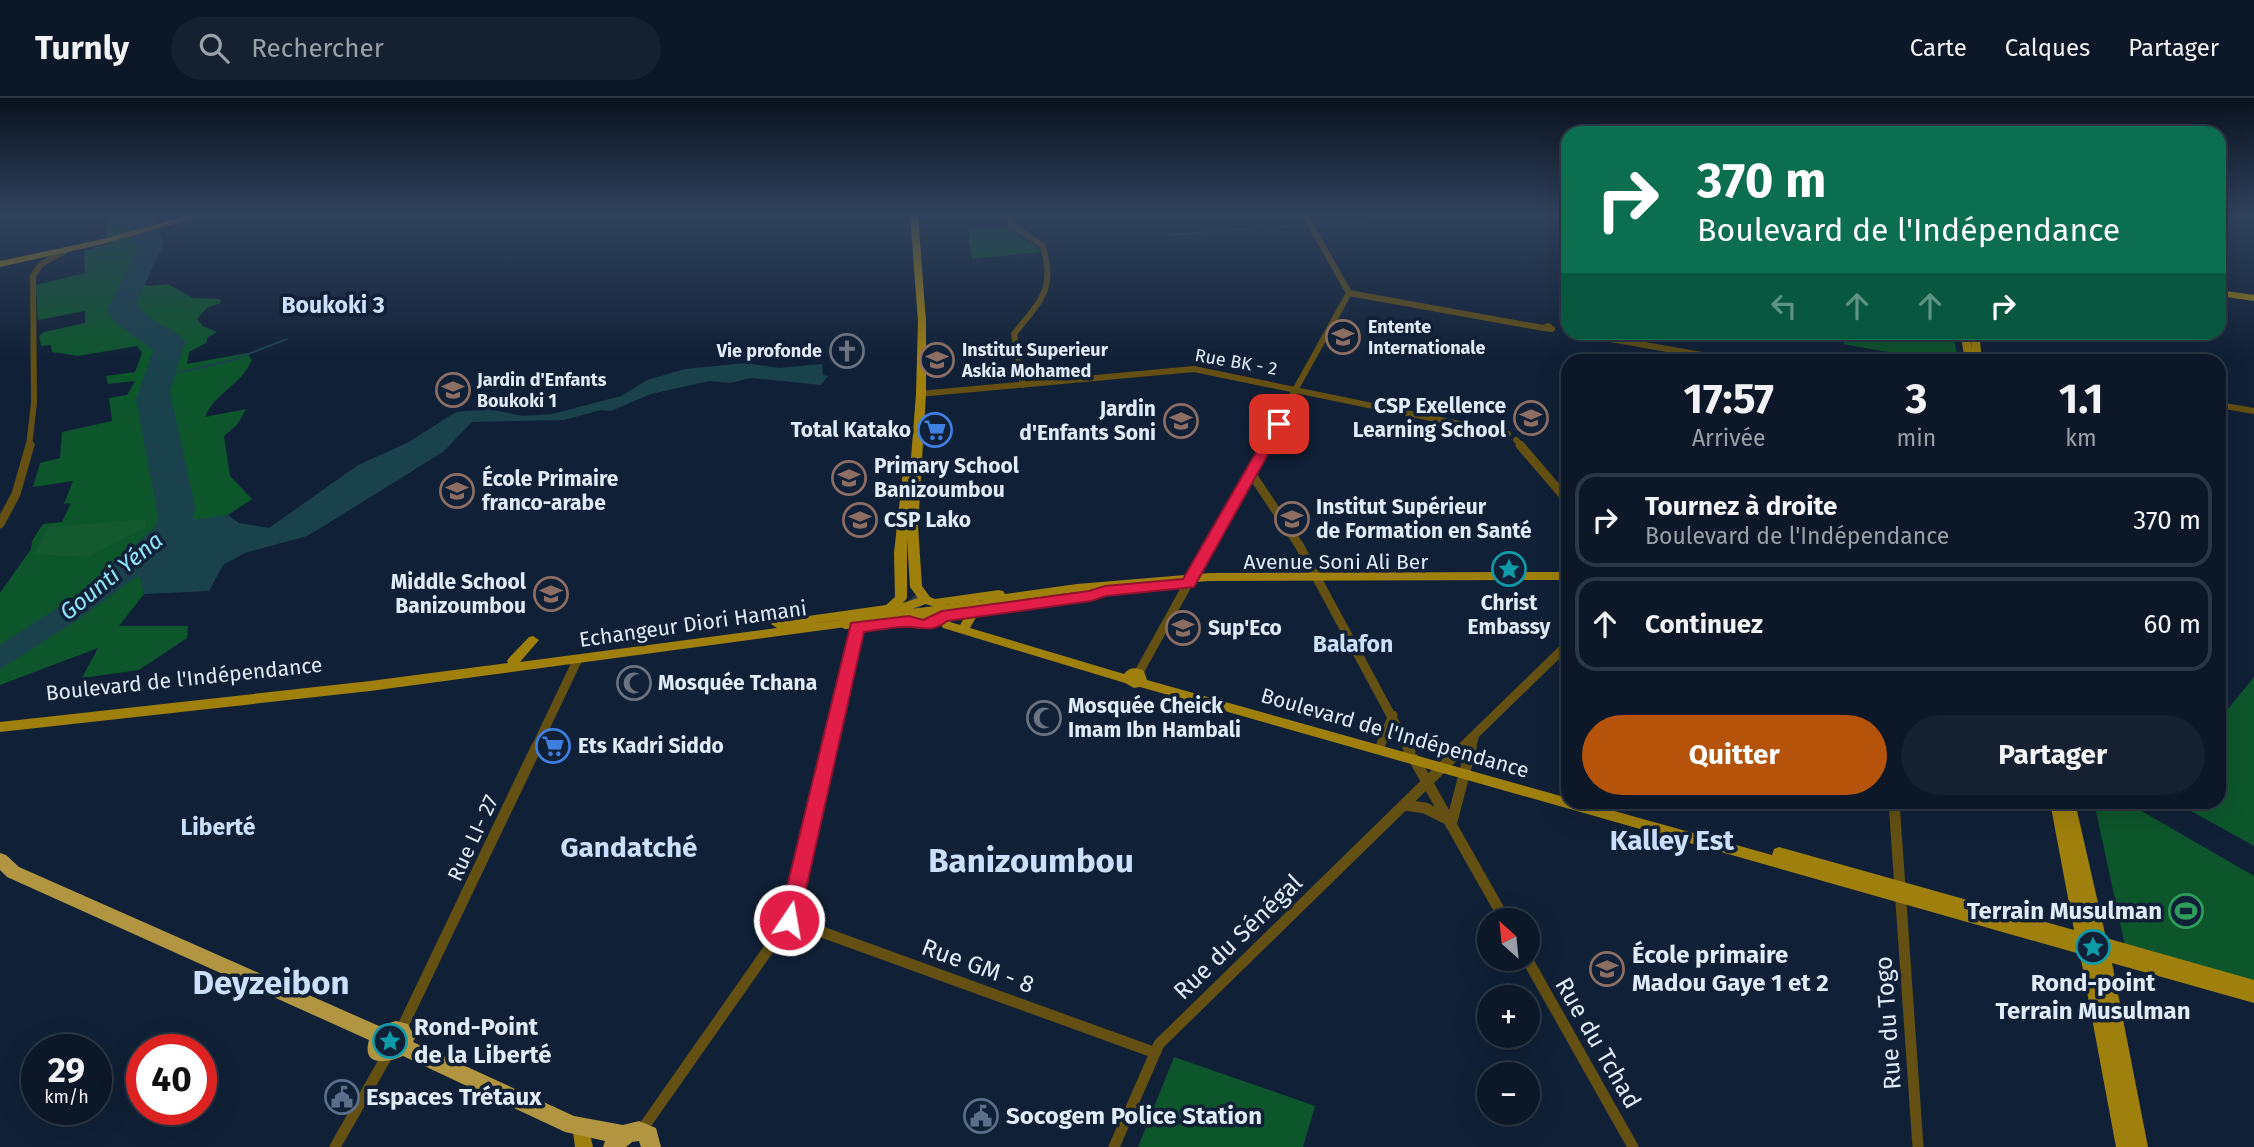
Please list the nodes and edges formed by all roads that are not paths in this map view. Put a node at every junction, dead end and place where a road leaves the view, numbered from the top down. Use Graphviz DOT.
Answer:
graph roads {
  1 [pos="42,264"];
  2 [pos="918,264"];
  3 [pos="1048,264"];
  4 [pos="1333,264"];
  5 [pos="1349,293"];
  6 [pos="2226,293"];
  7 [pos="2254,297"];
  8 [pos="1561,331"];
  9 [pos="1615,340"];
  10 [pos="1696,354"];
  11 [pos="1023,385"];
  12 [pos="1298,390"];
  13 [pos="920,393"];
  14 [pos="2226,406"];
  15 [pos="2254,411"];
  16 [pos="1251,473"];
  17 [pos="1561,493"];
  18 [pos="0,524"];
  19 [pos="907,526"];
  20 [pos="1317,578"];
  21 [pos="1561,579"];
  22 [pos="1189,581"];
  23 [pos="1106,589"];
  24 [pos="908,600"];
  25 [pos="932,601"];
  26 [pos="992,603"];
  27 [pos="973,612"];
  28 [pos="945,620"];
  29 [pos="909,621"];
  30 [pos="849,623"];
  31 [pos="929,624"];
  32 [pos="966,625"];
  33 [pos="533,640"];
  34 [pos="1005,640"];
  35 [pos="657,642"];
  36 [pos="725,643"];
  37 [pos="680,645"];
  38 [pos="1561,651"];
  39 [pos="606,653"];
  40 [pos="513,661"];
  41 [pos="578,661"];
  42 [pos="1136,677"];
  43 [pos="400,680"];
  44 [pos="371,684"];
  45 [pos="1393,715"];
  46 [pos="0,719"];
  47 [pos="0,727"];
  48 [pos="1474,737"];
  49 [pos="1380,746"];
  50 [pos="1412,755"];
  51 [pos="1446,765"];
  52 [pos="1466,771"];
  53 [pos="1427,782"];
  54 [pos="1561,794"];
  55 [pos="1561,797"];
  56 [pos="1404,805"];
  57 [pos="1602,809"];
  58 [pos="1614,809"];
  59 [pos="1894,809"];
  60 [pos="2059,809"];
  61 [pos="2069,809"];
  62 [pos="1450,823"];
  63 [pos="4,868"];
  64 [pos="1900,892"];
  65 [pos="1498,908"];
  66 [pos="789,920"];
  67 [pos="2093,946"];
  68 [pos="1534,971"];
  69 [pos="2254,987"];
  70 [pos="2254,996"];
  71 [pos="392,1042"];
  72 [pos="1153,1052"];
  73 [pos="579,1135"];
  74 [pos="635,1143"];
  75 [pos="335,1147"];
  76 [pos="1114,1147"];
  77 [pos="1633,1147"];
  78 [pos="1917,1147"];
  79 [pos="2125,1147"];
  80 [pos="2139,1147"];
  1 -- 18 [label="street"];
  2 -- 13 [label="main road"];
  3 -- 11 [label="street"];
  4 -- 5 [label="street"];
  5 -- 8 [label="street"];
  5 -- 12 [label="street"];
  6 -- 7 [label="main road"];
  9 -- 10 [label="street"];
  11 -- 12 [label="street, Rue BK - 2"];
  11 -- 13 [label="street, Rue BK - 2"];
  12 -- 16 [label="street"];
  12 -- 17 [label="street, Rue BK - 2"];
  13 -- 19 [label="main road"];
  14 -- 15 [label="street"];
  16 -- 20 [label="street"];
  16 -- 22 [label="street"];
  19 -- 24 [label="main road"];
  19 -- 25 [label="main road"];
  20 -- 21 [label="main road, Avenue Soni Ali Ber"];
  20 -- 22 [label="main road, Avenue Soni Ali Ber"];
  20 -- 45 [label="street"];
  22 -- 23 [label="main road, Avenue Soni Ali Ber"];
  22 -- 42 [label="street"];
  23 -- 25 [label="main road, Avenue Soni Ali Ber"];
  23 -- 26 [label="main road, Avenue Soni Ali Ber"];
  23 -- 27 [label="main road, Avenue Soni Ali Ber"];
  24 -- 25 [label="main road, Avenue Soni Ali Ber"];
  24 -- 29 [label="main road"];
  24 -- 35 [label="main road, Boulevard de l'Indépendance"];
  25 -- 28 [label="main road"];
  26 -- 30 [label="main road, Echangeur Diori Hamani, bridge"];
  27 -- 28 [label="main road, Avenue Soni Ali Ber"];
  27 -- 32 [label="main road"];
  28 -- 31 [label="main road"];
  28 -- 32 [label="main road, Boulevard de l'Indépendance"];
  28 -- 34 [label="main road, Boulevard de l'Indépendance"];
  29 -- 30 [label="main road, Boulevard de l'Indépendance"];
  29 -- 31 [label="main road, Boulevard de l'Indépendance"];
  30 -- 36 [label="main road, Boulevard de l'Indépendance"];
  30 -- 37 [label="main road, Echangeur Diori Hamani"];
  30 -- 39 [label="main road, Echangeur Diori Hamani"];
  30 -- 66 [label="street"];
  31 -- 34 [label="main road, Boulevard de l'Indépendance"];
  32 -- 34 [label="main road, Boulevard de l'Indépendance"];
  33 -- 40 [label="main road"];
  34 -- 42 [label="main road, Boulevard de l'Indépendance"];
  35 -- 39 [label="main road"];
  35 -- 40 [label="main road, Boulevard de l'Indépendance"];
  36 -- 37 [label="main road"];
  36 -- 41 [label="main road, Boulevard de l'Indépendance"];
  37 -- 39 [label="main road, Echangeur Diori Hamani"];
  38 -- 48 [label="street, Rue du Sénégal"];
  39 -- 43 [label="main road, Echangeur Diori Hamani"];
  40 -- 44 [label="main road, Boulevard de l'Indépendance"];
  41 -- 44 [label="main road, Boulevard de l'Indépendance"];
  41 -- 71 [label="street, Rue LI- 27"];
  42 -- 49 [label="main road, Boulevard de l'Indépendance"];
  43 -- 44 [label="main road, Boulevard de l'Indépendance"];
  44 -- 46 [label="main road, Boulevard de l'Indépendance"];
  44 -- 47 [label="main road, Boulevard de l'Indépendance"];
  45 -- 49 [label="street"];
  45 -- 50 [label="street"];
  48 -- 51 [label="street, Rue du Sénégal"];
  48 -- 52 [label="street"];
  49 -- 50 [label="main road, Boulevard de l'Indépendance"];
  50 -- 51 [label="main road, Boulevard de l'Indépendance"];
  50 -- 53 [label="street"];
  51 -- 52 [label="main road, Boulevard de l'Indépendance"];
  51 -- 53 [label="street, Rue du Sénégal"];
  52 -- 54 [label="main road, Boulevard de l'Indépendance"];
  52 -- 55 [label="main road, Boulevard de l'Indépendance"];
  52 -- 62 [label="street"];
  53 -- 56 [label="street, Rue du Sénégal"];
  53 -- 62 [label="street"];
  56 -- 62 [label="street"];
  56 -- 72 [label="street, Rue du Sénégal"];
  57 -- 64 [label="main road, Boulevard de l'Indépendance"];
  58 -- 64 [label="main road, Boulevard de l'Indépendance"];
  59 -- 64 [label="street, Rue du Togo"];
  60 -- 67 [label="main road"];
  61 -- 67 [label="main road"];
  62 -- 65 [label="street"];
  63 -- 71 [label="highway"];
  64 -- 67 [label="main road, Boulevard de l'Indépendance"];
  64 -- 78 [label="street, Rue du Togo"];
  66 -- 72 [label="street, Rue GM - 8"];
  66 -- 74 [label="street"];
  67 -- 69 [label="main road, Boulevard de l'Indépendance"];
  67 -- 70 [label="main road, Boulevard de l'Indépendance"];
  67 -- 79 [label="main road"];
  67 -- 80 [label="main road"];
  68 -- 77 [label="street, Rue du Tchad"];
  71 -- 73 [label="highway"];
  71 -- 75 [label="street, Rue LI- 27"];
  72 -- 76 [label="street, Rue du Sénégal"];
  73 -- 74 [label="highway"];
}
